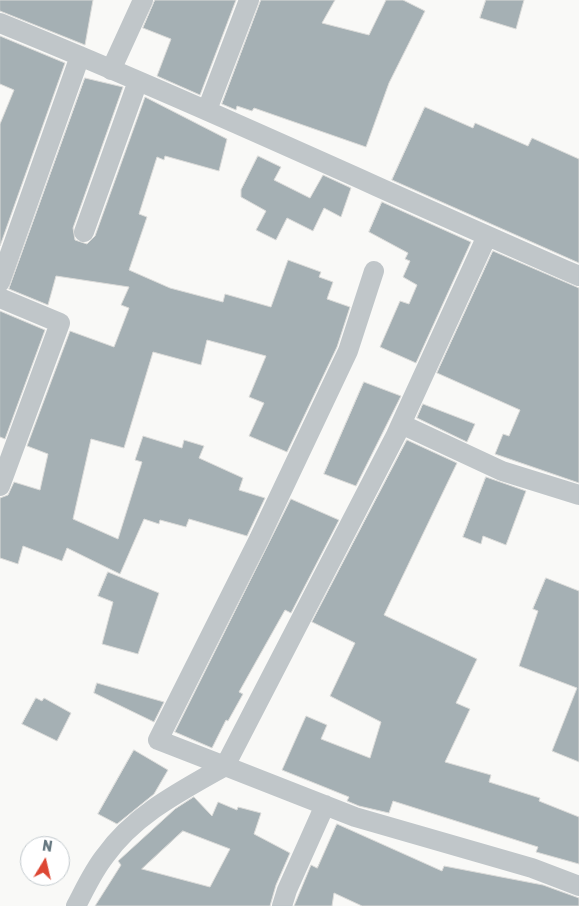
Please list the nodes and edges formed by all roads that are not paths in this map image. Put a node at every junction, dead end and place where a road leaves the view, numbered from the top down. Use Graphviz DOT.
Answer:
graph roads {
  1 [pos="143,0"];
  2 [pos="249,0"];
  3 [pos="0,23"];
  4 [pos="80,56"];
  5 [pos="111,70"];
  6 [pos="138,81"];
  7 [pos="207,110"];
  8 [pos="84,232"];
  9 [pos="487,236"];
  10 [pos="374,271"];
  11 [pos="579,276"];
  12 [pos="0,282"];
  13 [pos="0,298"];
  14 [pos="402,424"];
  15 [pos="0,486"];
  16 [pos="579,495"];
  17 [pos="225,766"];
  18 [pos="325,805"];
  19 [pos="579,886"];
  20 [pos="76,906"];
  21 [pos="282,906"];
  1 -- 5 [label="street"];
  2 -- 7 [label="street"];
  3 -- 4 [label="street"];
  4 -- 5 [label="street"];
  4 -- 12 [label="street"];
  5 -- 6 [label="street"];
  6 -- 7 [label="street"];
  6 -- 8 [label="street"];
  7 -- 9 [label="street"];
  9 -- 11 [label="street"];
  9 -- 14 [label="street"];
  10 -- 17 [label="street"];
  13 -- 15 [label="street"];
  14 -- 16 [label="street"];
  14 -- 17 [label="street"];
  17 -- 18 [label="street"];
  17 -- 20 [label="street"];
  18 -- 19 [label="street"];
  18 -- 21 [label="street"];
}
